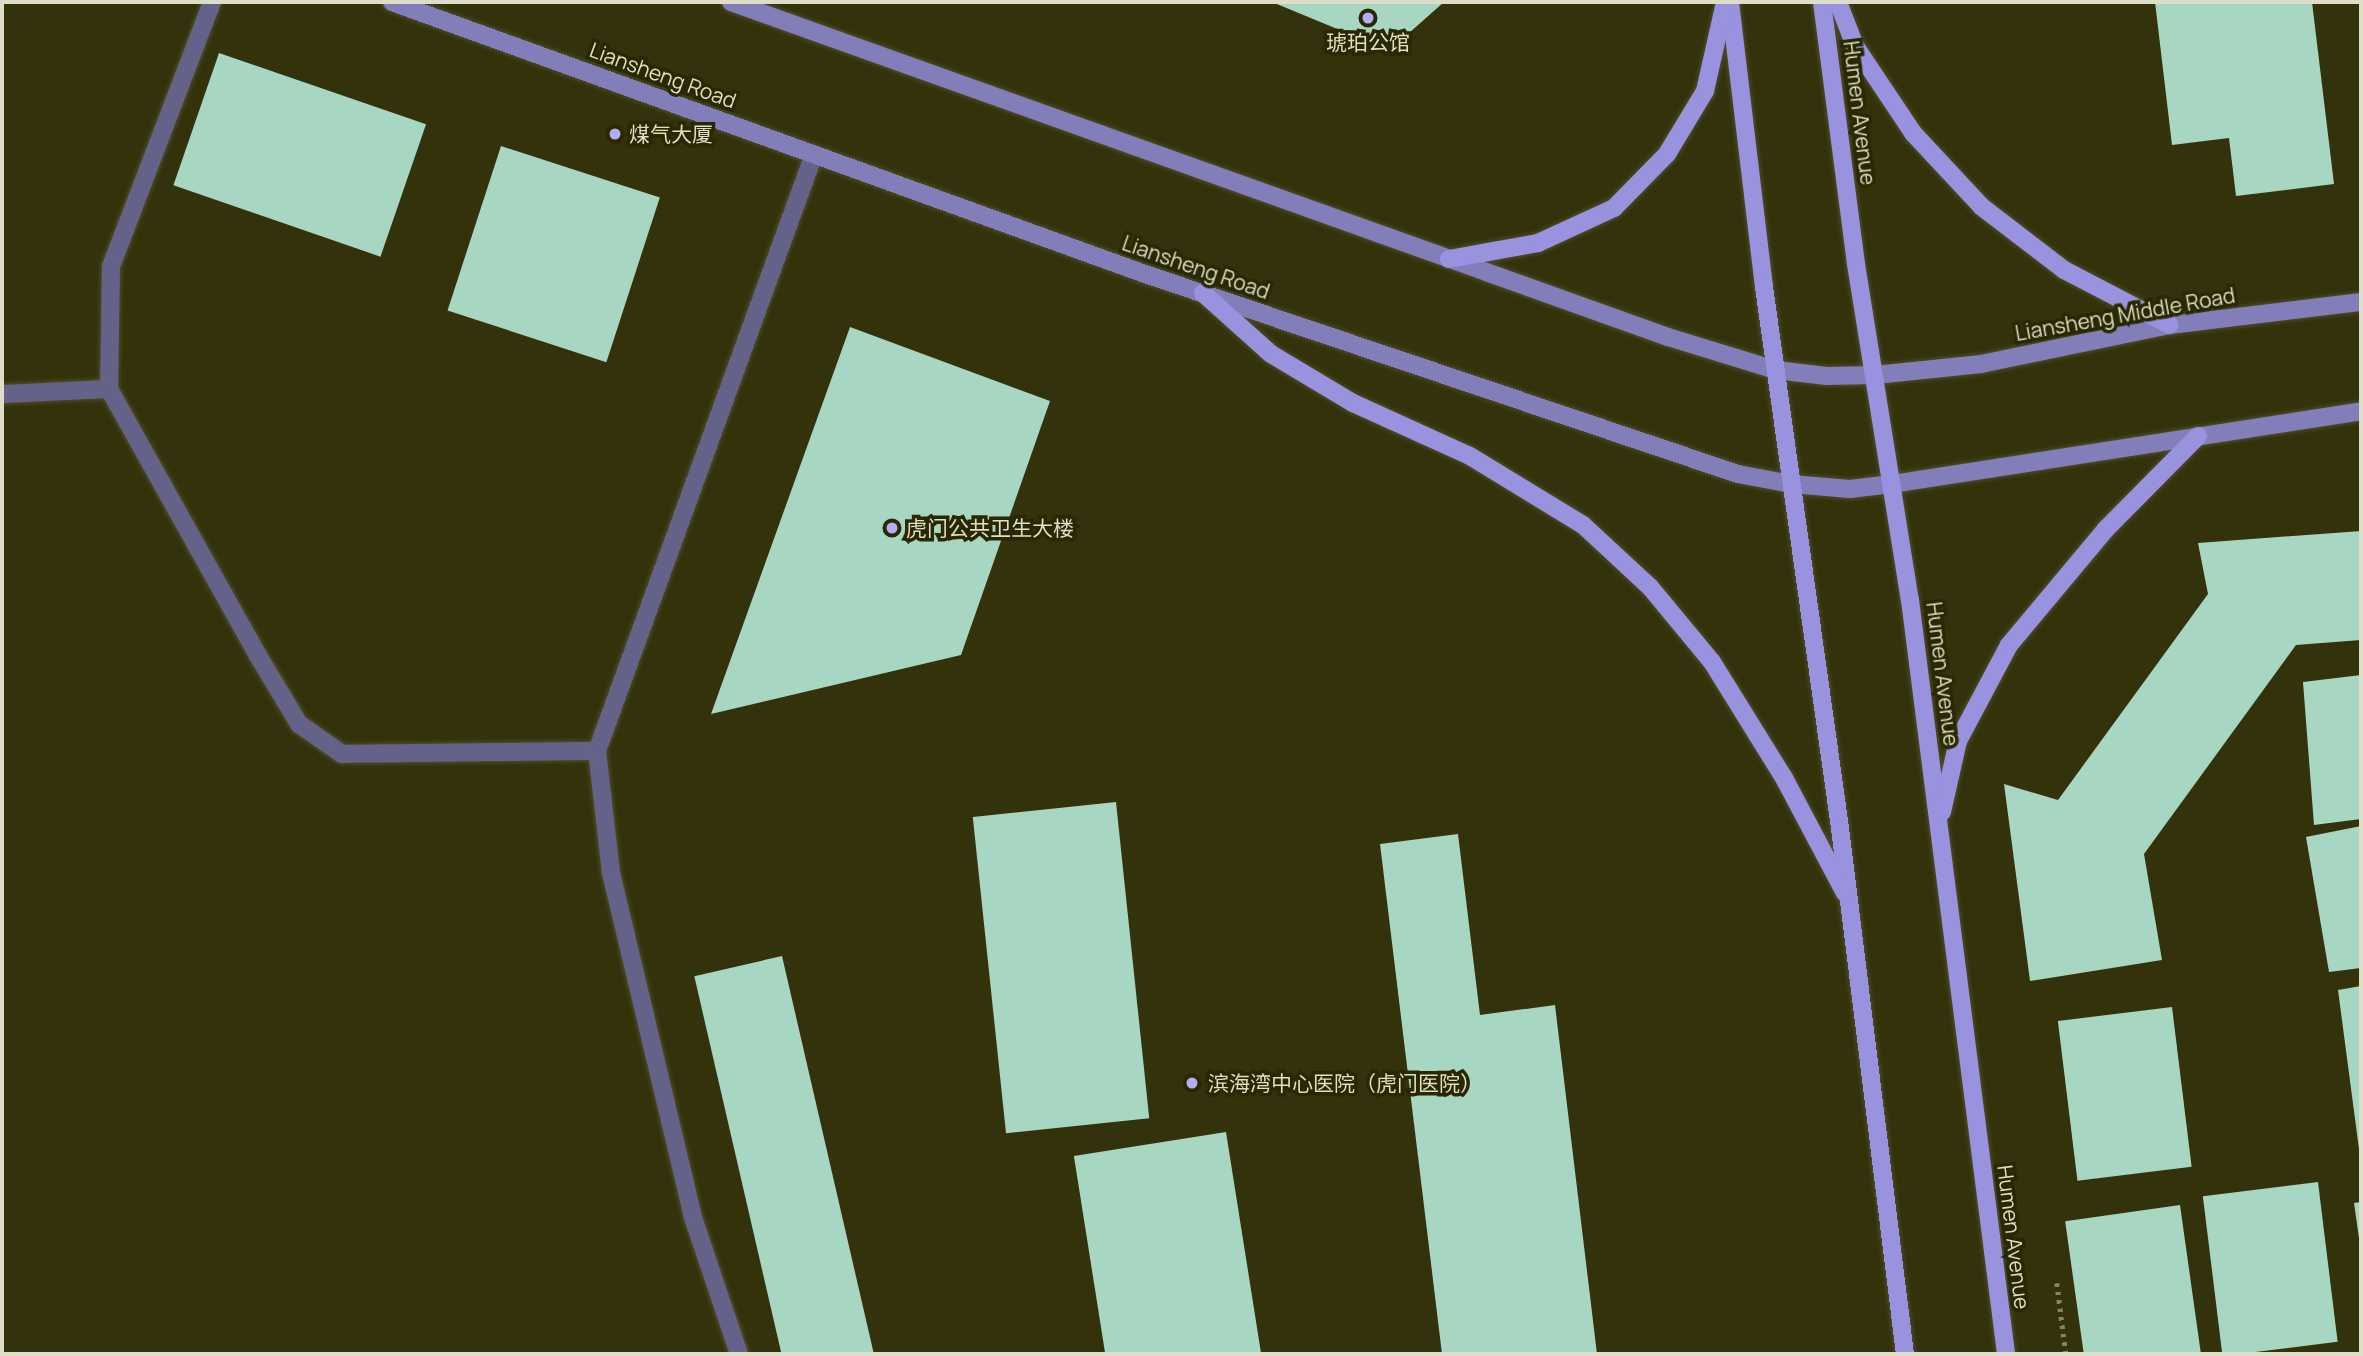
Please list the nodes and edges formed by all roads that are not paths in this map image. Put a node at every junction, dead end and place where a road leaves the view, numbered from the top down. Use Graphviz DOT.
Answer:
graph roads {
  1 [pos="212,2"];
  2 [pos="392,2"];
  3 [pos="731,2"];
  4 [pos="1728,2"];
  5 [pos="1822,2"];
  6 [pos="1838,2"];
  7 [pos="814,154"];
  8 [pos="1449,258"];
  9 [pos="1203,293"];
  10 [pos="2361,302"];
  11 [pos="2170,325"];
  12 [pos="1776,370"];
  13 [pos="1875,375"];
  14 [pos="109,389"];
  15 [pos="2,394"];
  16 [pos="2361,411"];
  17 [pos="2198,436"];
  18 [pos="1791,484"];
  19 [pos="1892,484"];
  20 [pos="597,751"];
  21 [pos="1939,826"];
  22 [pos="1850,902"];
  23 [pos="739,1354"];
  24 [pos="1905,1354"];
  25 [pos="2006,1354"];
  1 -- 14 [label="street"];
  2 -- 7 [label="main road, Liansheng Road"];
  3 -- 8 [label="main road"];
  4 -- 8 [label="main road"];
  4 -- 12 [label="main road"];
  5 -- 13 [label="main road, Humen Avenue"];
  6 -- 11 [label="main road"];
  7 -- 9 [label="main road, Liansheng Road"];
  7 -- 20 [label="street"];
  8 -- 12 [label="main road"];
  9 -- 18 [label="main road, Liansheng Road"];
  9 -- 22 [label="main road"];
  10 -- 11 [label="main road, Liansheng Middle Road"];
  11 -- 13 [label="main road, Liansheng Middle Road"];
  12 -- 13 [label="main road"];
  12 -- 18 [label="main road"];
  13 -- 19 [label="main road, Humen Avenue"];
  14 -- 15 [label="street"];
  14 -- 20 [label="street"];
  16 -- 17 [label="main road"];
  17 -- 19 [label="main road, Liansheng Road"];
  17 -- 21 [label="main road"];
  18 -- 19 [label="main road, Liansheng Road"];
  18 -- 22 [label="main road"];
  19 -- 21 [label="main road, Humen Avenue"];
  20 -- 23 [label="street"];
  21 -- 25 [label="main road, Humen Avenue"];
  22 -- 24 [label="main road"];
}
